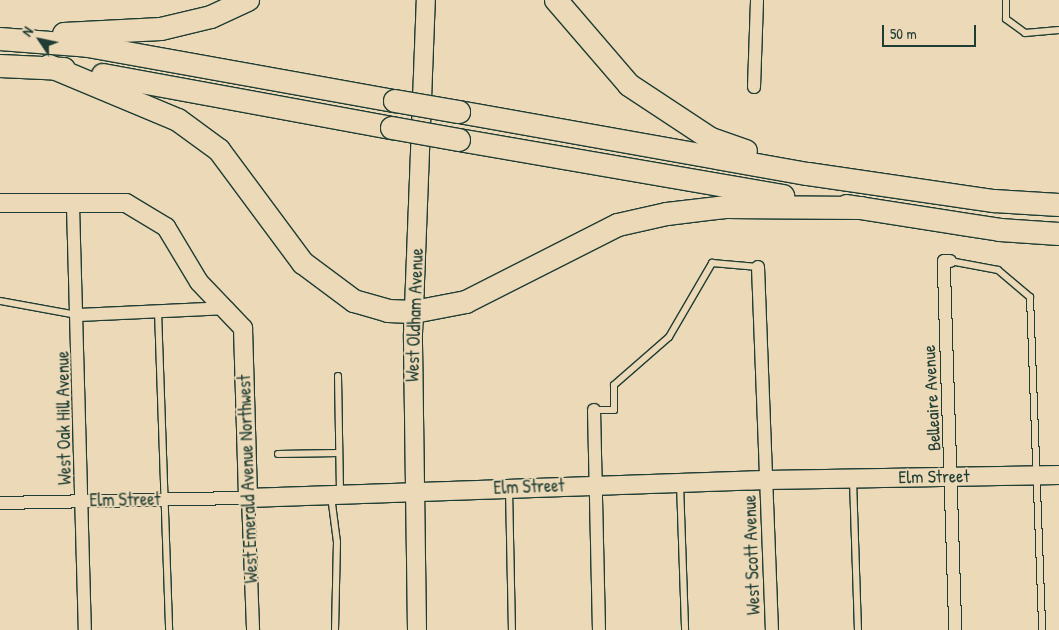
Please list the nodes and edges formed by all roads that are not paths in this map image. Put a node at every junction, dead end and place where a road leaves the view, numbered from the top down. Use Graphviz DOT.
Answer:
graph roads {
  1 [pos="248,0"];
  2 [pos="426,0"];
  3 [pos="556,0"];
  4 [pos="757,0"];
  5 [pos="1006,0"];
  6 [pos="1059,30"];
  7 [pos="7,39"];
  8 [pos="0,66"];
  9 [pos="49,66"];
  10 [pos="754,88"];
  11 [pos="808,174"];
  12 [pos="0,203"];
  13 [pos="1059,205"];
  14 [pos="73,206"];
  15 [pos="861,208"];
  16 [pos="1055,235"];
  17 [pos="950,261"];
  18 [pos="758,267"];
  19 [pos="0,301"];
  20 [pos="228,308"];
  21 [pos="158,311"];
  22 [pos="414,312"];
  23 [pos="79,315"];
  24 [pos="338,376"];
  25 [pos="594,410"];
  26 [pos="339,453"];
  27 [pos="278,454"];
  28 [pos="1039,475"];
  29 [pos="1059,475"];
  30 [pos="953,477"];
  31 [pos="853,478"];
  32 [pos="766,480"];
  33 [pos="680,482"];
  34 [pos="596,485"];
  35 [pos="509,488"];
  36 [pos="412,491"];
  37 [pos="335,494"];
  38 [pos="248,498"];
  39 [pos="166,499"];
  40 [pos="82,500"];
  41 [pos="0,503"];
  42 [pos="85,630"];
  43 [pos="169,630"];
  44 [pos="253,630"];
  45 [pos="334,630"];
  46 [pos="417,630"];
  47 [pos="512,630"];
  48 [pos="599,630"];
  49 [pos="685,630"];
  50 [pos="772,630"];
  51 [pos="858,630"];
  52 [pos="955,630"];
  53 [pos="1042,630"];
  1 -- 7 [label="highway"];
  2 -- 22 [label="street, West Oldham Avenue"];
  3 -- 11 [label="highway"];
  4 -- 10 [label="street"];
  5 -- 6 [label="lane"];
  7 -- 11 [label="highway, bridge"];
  8 -- 9 [label="highway"];
  9 -- 15 [label="highway, bridge"];
  9 -- 22 [label="highway"];
  11 -- 13 [label="highway"];
  12 -- 14 [label="street"];
  14 -- 20 [label="street"];
  14 -- 23 [label="street, West Oak Hill Avenue"];
  15 -- 16 [label="highway"];
  15 -- 22 [label="highway"];
  17 -- 28 [label="lane"];
  17 -- 30 [label="street, Belleaire Avenue"];
  18 -- 25 [label="lane"];
  18 -- 32 [label="street, West Scott Avenue"];
  19 -- 23 [label="lane"];
  20 -- 21 [label="street"];
  20 -- 38 [label="street, West Emerald Avenue Northwest"];
  21 -- 23 [label="street"];
  21 -- 39 [label="lane"];
  22 -- 36 [label="street, West Oldham Avenue"];
  23 -- 40 [label="street, West Oak Hill Avenue"];
  24 -- 26 [label="lane"];
  25 -- 34 [label="street"];
  26 -- 27 [label="lane"];
  26 -- 37 [label="lane"];
  28 -- 29 [label="street, Elm Street"];
  28 -- 30 [label="street, Elm Street"];
  28 -- 53 [label="lane"];
  30 -- 31 [label="street, Elm Street"];
  30 -- 52 [label="street, Belleaire Avenue"];
  31 -- 32 [label="street, Elm Street"];
  31 -- 51 [label="lane"];
  32 -- 33 [label="street, Elm Street"];
  32 -- 50 [label="street, West Scott Avenue"];
  33 -- 34 [label="street, Elm Street"];
  33 -- 49 [label="lane"];
  34 -- 35 [label="street, Elm Street"];
  34 -- 48 [label="street"];
  35 -- 36 [label="street, Elm Street"];
  35 -- 47 [label="lane"];
  36 -- 37 [label="street, Elm Street"];
  36 -- 46 [label="street, West Oldham Avenue"];
  37 -- 38 [label="street, Elm Street"];
  37 -- 45 [label="lane"];
  38 -- 39 [label="street, Elm Street"];
  38 -- 44 [label="street, West Emerald Avenue Northwest"];
  39 -- 40 [label="street, Elm Street"];
  39 -- 43 [label="lane"];
  40 -- 41 [label="street, Elm Street"];
  40 -- 42 [label="street, West Oak Hill Avenue"];
}
